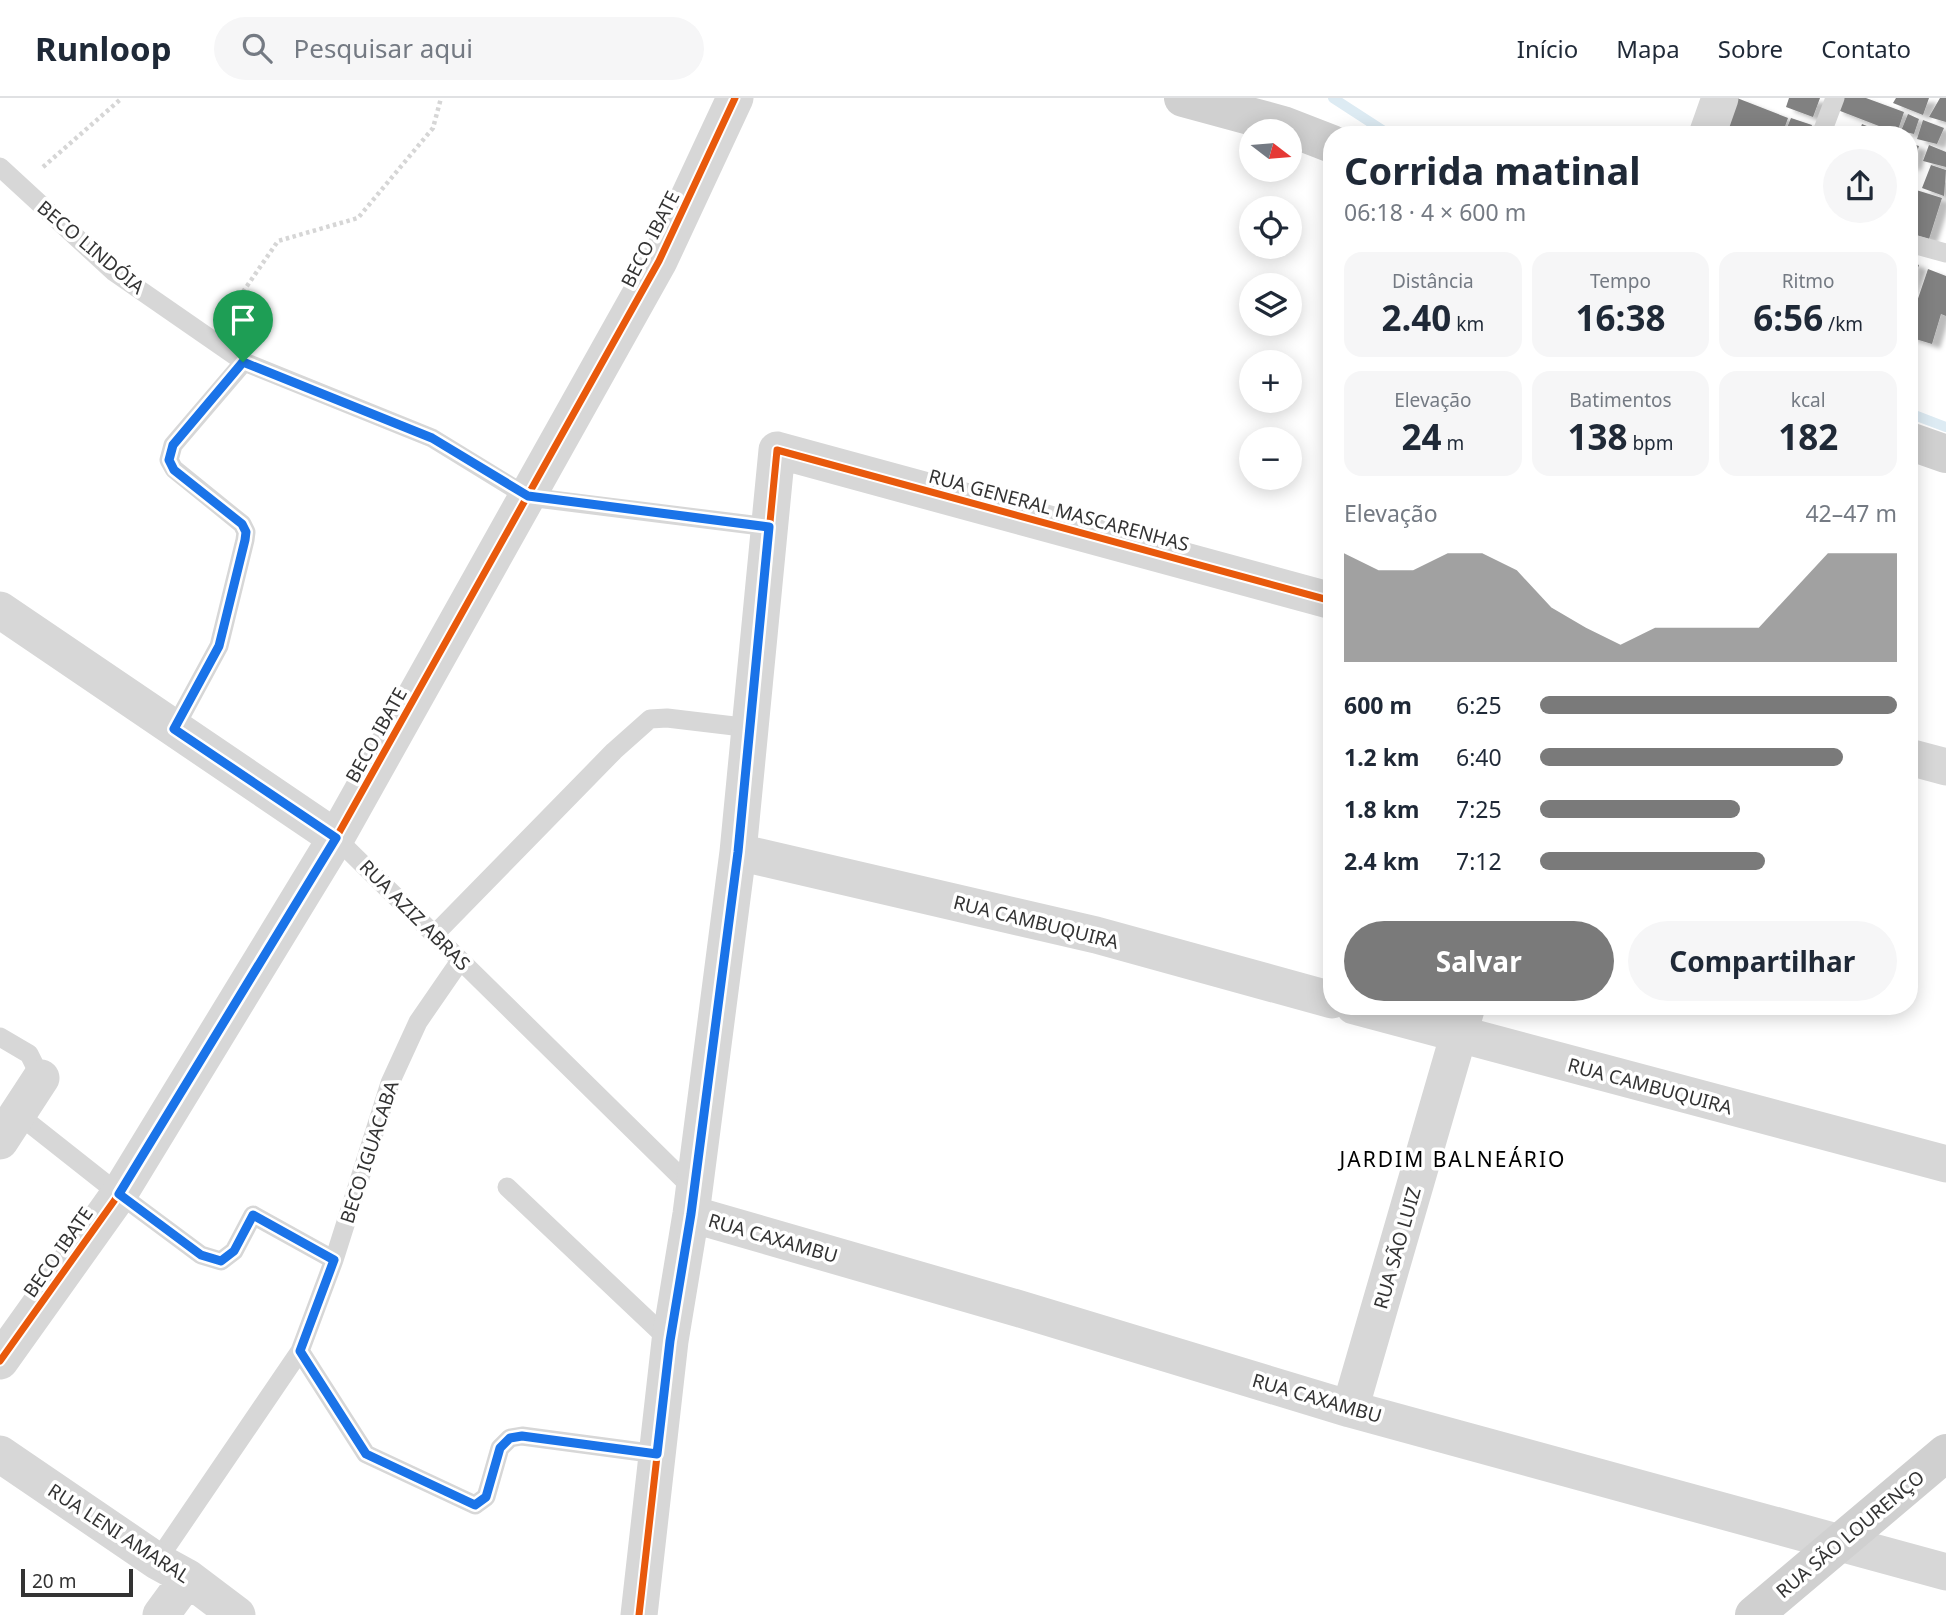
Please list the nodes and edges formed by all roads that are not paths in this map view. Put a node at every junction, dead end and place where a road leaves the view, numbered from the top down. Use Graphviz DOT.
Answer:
graph roads {
  1 [pos="735,98"];
  2 [pos="1183,98"];
  3 [pos="1720,98"];
  4 [pos="1835,98"];
  5 [pos="1710,126"];
  6 [pos="1825,126"];
  7 [pos="1323,141"];
  8 [pos="0,167"];
  9 [pos="1918,245"];
  10 [pos="1946,253"];
  11 [pos="243,362"];
  12 [pos="1918,444"];
  13 [pos="1946,454"];
  14 [pos="528,496"];
  15 [pos="769,527"];
  16 [pos="1323,599"];
  17 [pos="0,610"];
  18 [pos="751,728"];
  19 [pos="174,729"];
  20 [pos="1918,759"];
  21 [pos="1946,767"];
  22 [pos="336,838"];
  23 [pos="738,852"];
  24 [pos="435,934"];
  25 [pos="460,961"];
  26 [pos="1323,998"];
  27 [pos="1419,1015"];
  28 [pos="1463,1021"];
  29 [pos="0,1037"];
  30 [pos="41,1078"];
  31 [pos="9,1128"];
  32 [pos="1946,1164"];
  33 [pos="507,1187"];
  34 [pos="119,1194"];
  35 [pos="692,1202"];
  36 [pos="334,1260"];
  37 [pos="670,1341"];
  38 [pos="300,1351"];
  39 [pos="0,1361"];
  40 [pos="1350,1409"];
  41 [pos="1946,1453"];
  42 [pos="0,1454"];
  43 [pos="657,1454"];
  44 [pos="1840,1544"];
  45 [pos="172,1569"];
  46 [pos="1946,1572"];
  47 [pos="643,1614"];
  48 [pos="161,1615"];
  49 [pos="237,1615"];
  50 [pos="1754,1615"];
  1 -- 14 [label="street, BECO IBATE"];
  2 -- 7 [label="main road"];
  3 -- 5 [label="street"];
  4 -- 6 [label="lane"];
  8 -- 11 [label="lane, BECO LINDÓIA"];
  9 -- 10 [label="lane"];
  11 -- 14 [label="lane, BECO LINDÓIA"];
  11 -- 19 [label="lane"];
  12 -- 13 [label="main road"];
  14 -- 15 [label="lane, BECO LINDÓIA"];
  14 -- 22 [label="street, BECO IBATE"];
  15 -- 16 [label="street, RUA GENERAL MASCARENHAS"];
  15 -- 18 [label="street"];
  17 -- 19 [label="street, RUA AZIZ ABRAS"];
  18 -- 23 [label="street"];
  18 -- 24 [label="lane"];
  19 -- 22 [label="street, RUA AZIZ ABRAS"];
  20 -- 21 [label="street"];
  22 -- 24 [label="lane, RUA AZIZ ABRAS"];
  22 -- 34 [label="street, BECO IBATE"];
  23 -- 26 [label="street, RUA CAMBUQUIRA"];
  23 -- 35 [label="street"];
  24 -- 25 [label="lane, RUA AZIZ ABRAS"];
  25 -- 35 [label="lane, RUA AZIZ ABRAS"];
  25 -- 36 [label="lane, BECO IGUACABA"];
  27 -- 28 [label="street, RUA CAMBUQUIRA"];
  28 -- 32 [label="street, RUA CAMBUQUIRA"];
  28 -- 40 [label="street, RUA SÃO LUIZ"];
  29 -- 30 [label="lane"];
  30 -- 31 [label="street"];
  31 -- 34 [label="lane"];
  33 -- 37 [label="lane"];
  34 -- 36 [label="lane"];
  34 -- 39 [label="street, BECO IBATE"];
  35 -- 37 [label="street"];
  35 -- 40 [label="street, RUA CAXAMBU"];
  36 -- 38 [label="lane, BECO IGUACABA"];
  37 -- 43 [label="street"];
  38 -- 43 [label="lane"];
  38 -- 45 [label="lane, BECO IGUACABA"];
  40 -- 44 [label="street, RUA CAXAMBU"];
  41 -- 44 [label="main road, RUA SÃO LOURENÇO"];
  42 -- 45 [label="street, RUA LENI AMARAL"];
  43 -- 47 [label="street"];
  44 -- 46 [label="street, RUA CAXAMBU"];
  44 -- 50 [label="main road, RUA SÃO LOURENÇO"];
  45 -- 48 [label="street"];
  45 -- 49 [label="street, RUA LENI AMARAL"];
}
